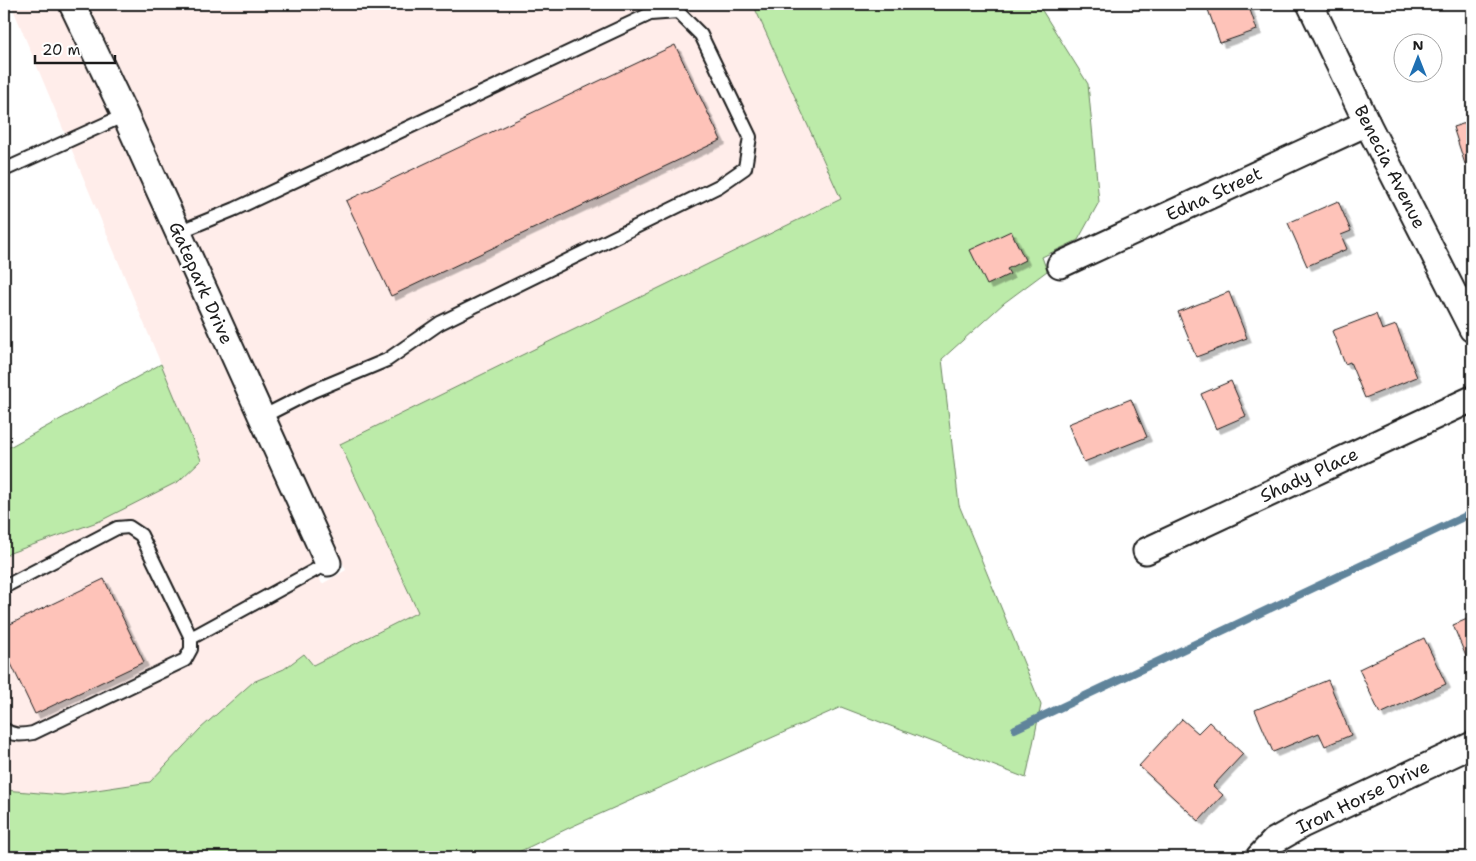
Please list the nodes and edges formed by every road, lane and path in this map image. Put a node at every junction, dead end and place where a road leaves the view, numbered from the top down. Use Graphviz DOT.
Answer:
graph roads {
  1 [pos="72,4"];
  2 [pos="1310,4"];
  3 [pos="126,115"];
  4 [pos="1368,123"];
  5 [pos="4,170"];
  6 [pos="178,232"];
  7 [pos="1060,266"];
  8 [pos="1472,329"];
  9 [pos="1472,399"];
  10 [pos="262,417"];
  11 [pos="1146,551"];
  12 [pos="328,563"];
  13 [pos="4,587"];
  14 [pos="191,638"];
  15 [pos="4,729"];
  16 [pos="1472,745"];
  17 [pos="1259,857"];
  1 -- 3 [label="street, Gatepark Drive"];
  2 -- 4 [label="street, Benecia Avenue"];
  3 -- 5 [label="lane"];
  3 -- 6 [label="street, Gatepark Drive"];
  4 -- 7 [label="street, Edna Street"];
  4 -- 8 [label="street, Benecia Avenue"];
  6 -- 10 [label="street, Gatepark Drive"];
  6 -- 10 [label="lane"];
  9 -- 11 [label="street, Shady Place"];
  10 -- 12 [label="street, Gatepark Drive"];
  12 -- 14 [label="lane"];
  13 -- 14 [label="lane"];
  14 -- 15 [label="lane"];
  16 -- 17 [label="street, Iron Horse Drive"];
}
